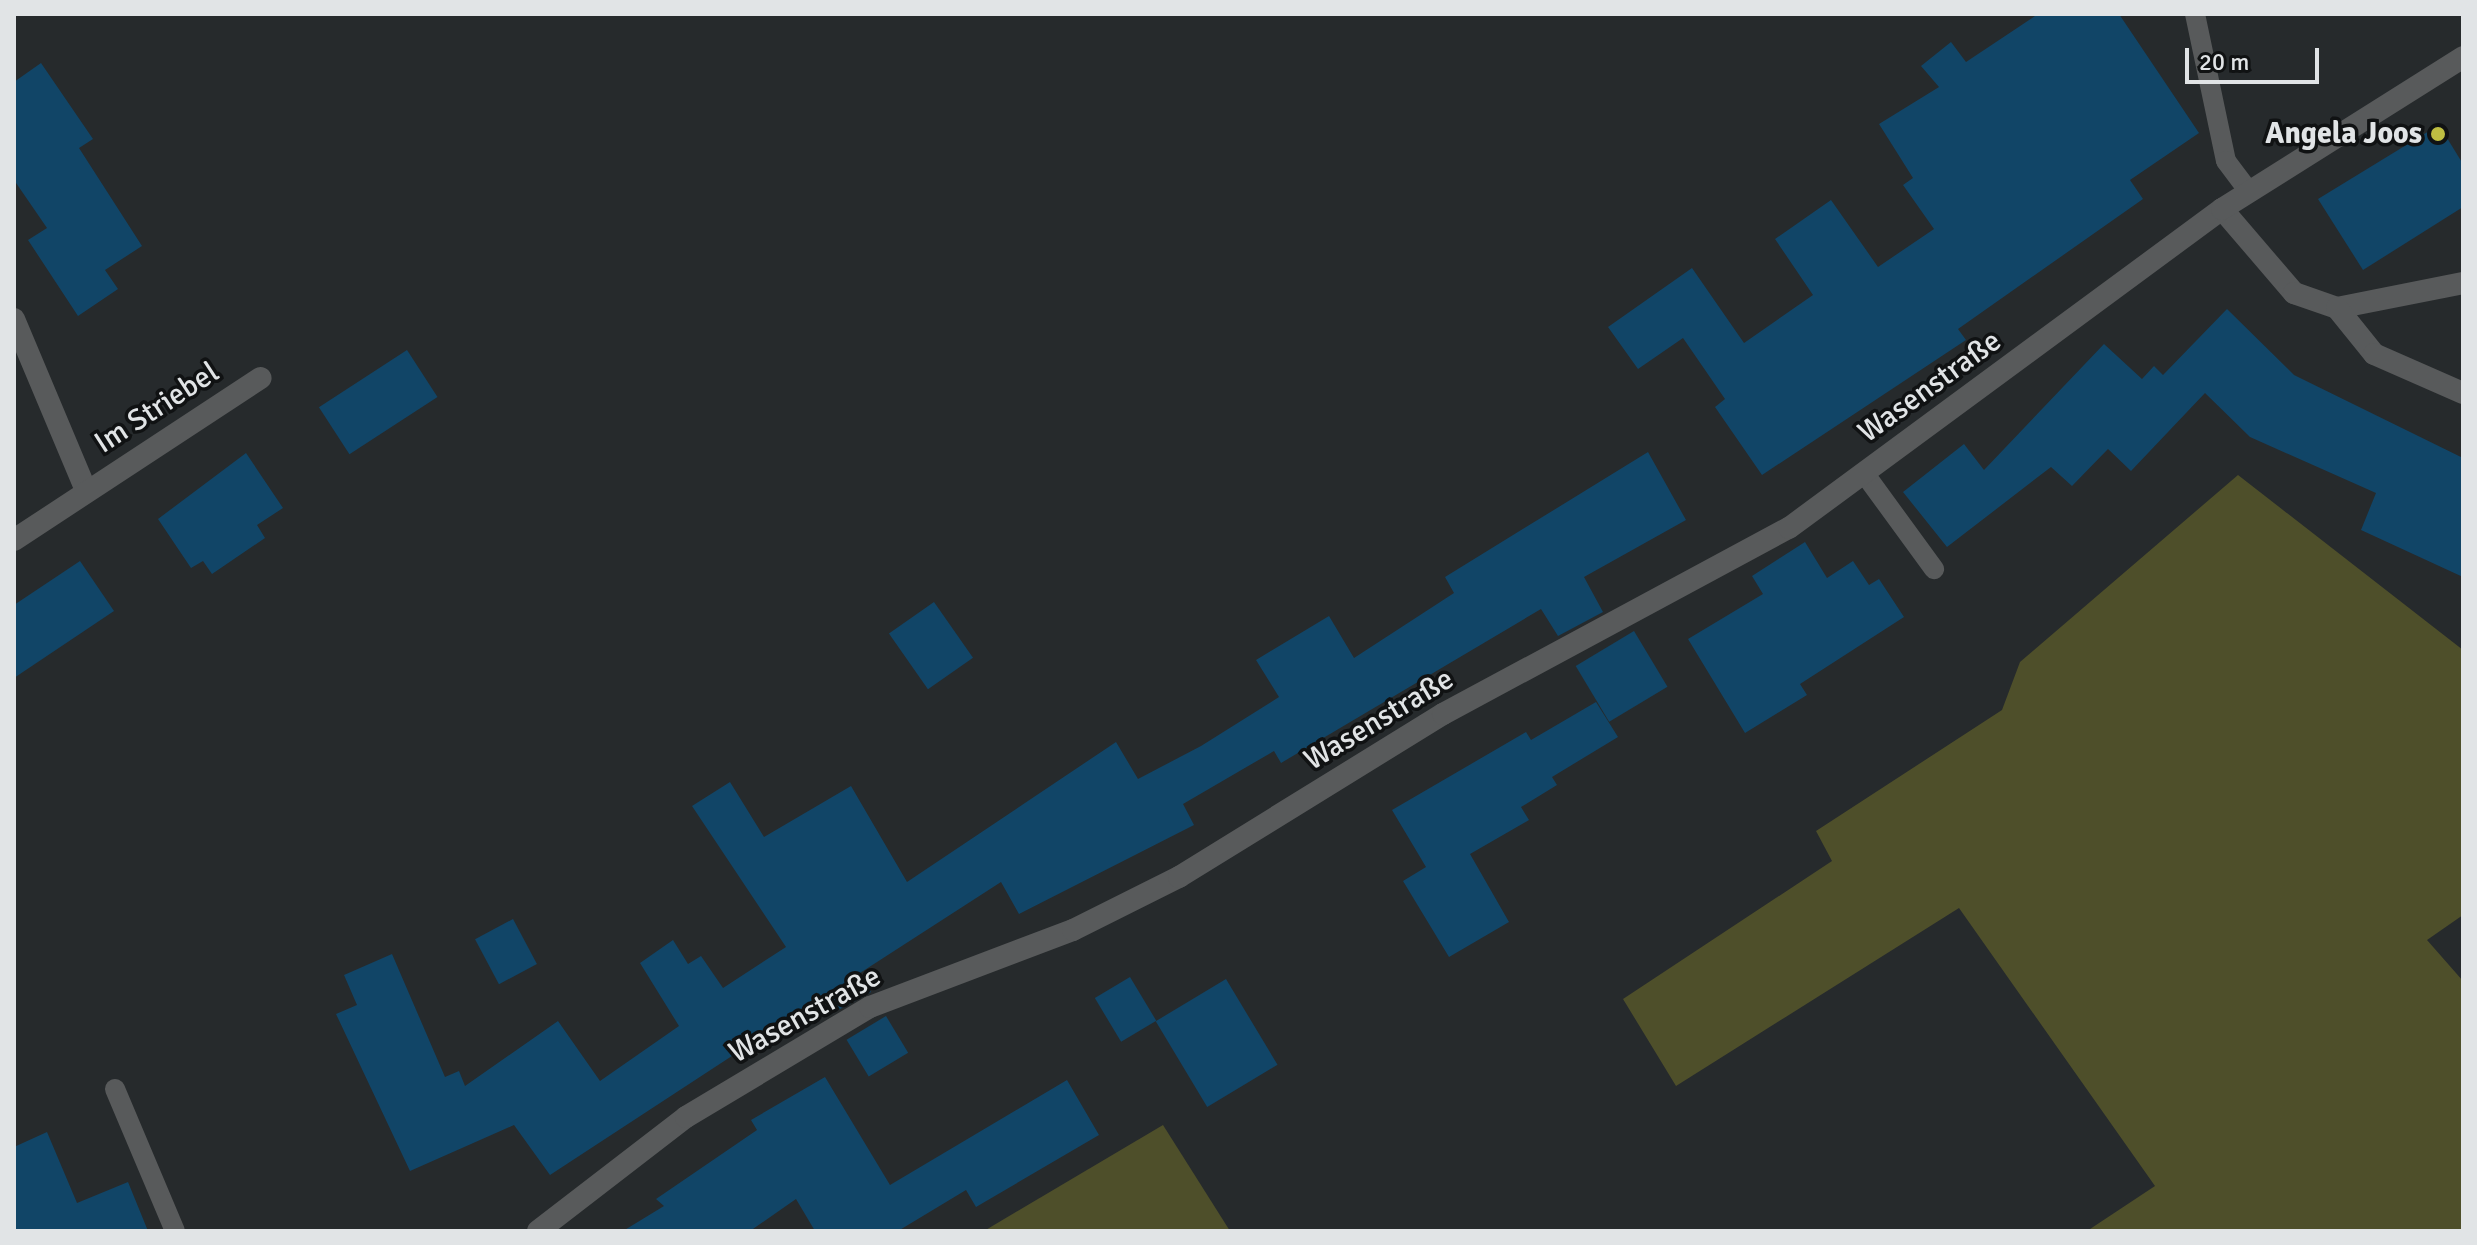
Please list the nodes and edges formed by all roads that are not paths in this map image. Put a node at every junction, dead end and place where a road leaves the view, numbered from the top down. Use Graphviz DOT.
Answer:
graph roads {
  1 [pos="2195,14"];
  2 [pos="2463,57"];
  3 [pos="2249,192"];
  4 [pos="2222,209"];
  5 [pos="2463,283"];
  6 [pos="2337,308"];
  7 [pos="14,319"];
  8 [pos="261,378"];
  9 [pos="2463,393"];
  10 [pos="1864,473"];
  11 [pos="86,490"];
  12 [pos="14,540"];
  13 [pos="1934,569"];
  14 [pos="115,1089"];
  15 [pos="175,1231"];
  16 [pos="538,1231"];
  1 -- 3 [label="lane"];
  2 -- 3 [label="street, Wasenstraße"];
  3 -- 4 [label="street, Wasenstraße"];
  4 -- 6 [label="street"];
  4 -- 10 [label="street, Wasenstraße"];
  5 -- 6 [label="street"];
  6 -- 9 [label="street"];
  7 -- 11 [label="street, Im Striebel"];
  8 -- 11 [label="street, Im Striebel"];
  10 -- 13 [label="lane"];
  10 -- 16 [label="street, Wasenstraße"];
  11 -- 12 [label="street, Im Striebel"];
  14 -- 15 [label="lane"];
}
